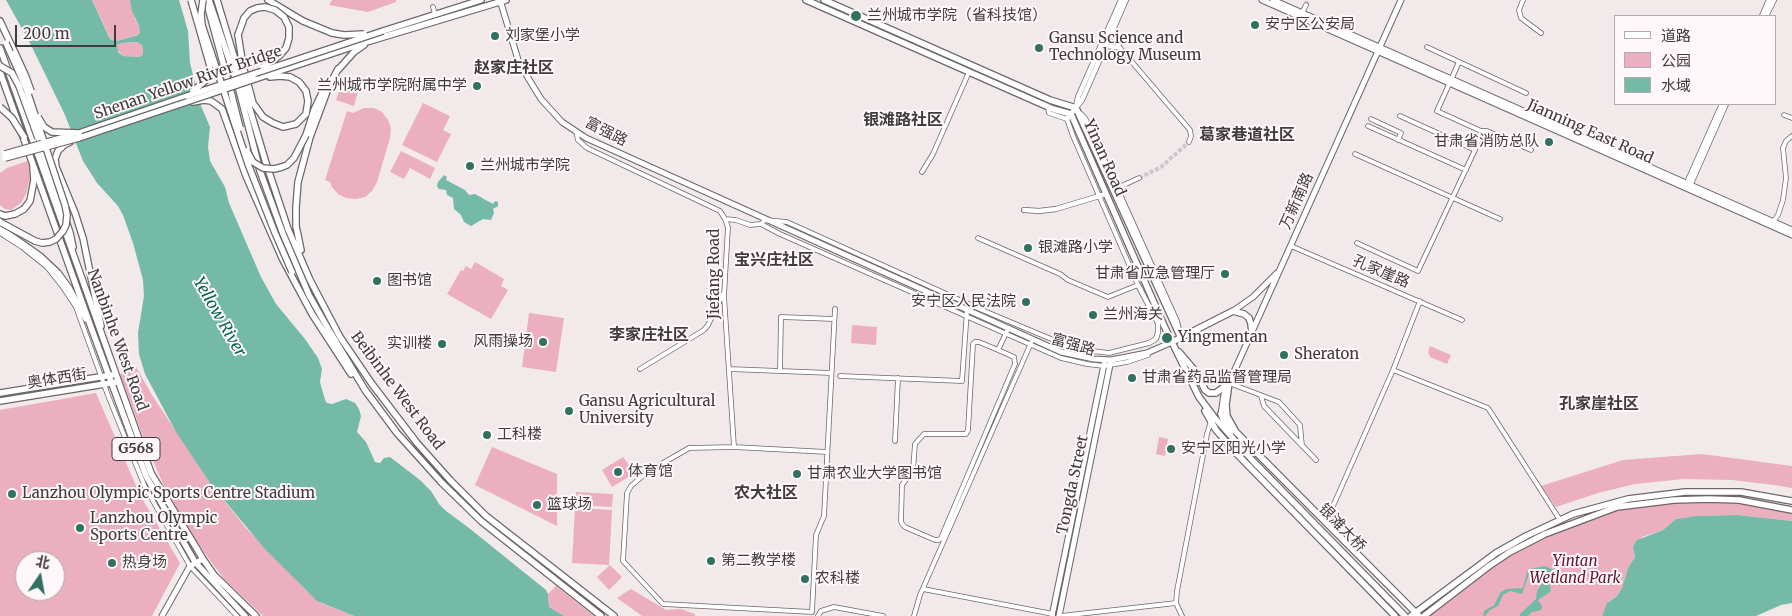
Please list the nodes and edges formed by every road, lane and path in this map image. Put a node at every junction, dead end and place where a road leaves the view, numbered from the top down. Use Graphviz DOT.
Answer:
graph roads {
  1 [pos="191,0"];
  2 [pos="206,0"];
  3 [pos="218,0"];
  4 [pos="268,0"];
  5 [pos="275,0"];
  6 [pos="481,0"];
  7 [pos="806,0"];
  8 [pos="824,0"];
  9 [pos="1121,0"];
  10 [pos="1126,0"];
  11 [pos="1262,0"];
  12 [pos="1273,0"];
  13 [pos="1401,0"];
  14 [pos="1523,0"];
  15 [pos="1769,0"];
  16 [pos="1774,0"];
  17 [pos="502,1"];
  18 [pos="1306,6"];
  19 [pos="433,7"];
  20 [pos="1302,13"];
  21 [pos="435,14"];
  22 [pos="1764,15"];
  23 [pos="1765,15"];
  24 [pos="302,21"];
  25 [pos="0,22"];
  26 [pos="0,30"];
  27 [pos="383,31"];
  28 [pos="1111,33"];
  29 [pos="1541,33"];
  30 [pos="370,40"];
  31 [pos="1106,46"];
  32 [pos="1427,47"];
  33 [pos="0,48"];
  34 [pos="1120,48"];
  35 [pos="1379,50"];
  36 [pos="234,53"];
  37 [pos="1459,62"];
  38 [pos="0,66"];
  39 [pos="243,66"];
  40 [pos="338,69"];
  41 [pos="0,72"];
  42 [pos="969,72"];
  43 [pos="254,76"];
  44 [pos="1451,82"];
  45 [pos="248,87"];
  46 [pos="1526,93"];
  47 [pos="188,96"];
  48 [pos="248,101"];
  49 [pos="181,104"];
  50 [pos="1724,105"];
  51 [pos="0,107"];
  52 [pos="1076,108"];
  53 [pos="1784,115"];
  54 [pos="1400,116"];
  55 [pos="1069,117"];
  56 [pos="1792,118"];
  57 [pos="1371,119"];
  58 [pos="1368,126"];
  59 [pos="576,131"];
  60 [pos="1483,131"];
  61 [pos="79,136"];
  62 [pos="1792,136"];
  63 [pos="24,137"];
  64 [pos="1398,140"];
  65 [pos="1189,142"];
  66 [pos="1474,149"];
  67 [pos="1531,150"];
  68 [pos="1355,154"];
  69 [pos="2,158"];
  70 [pos="32,161"];
  71 [pos="1466,170"];
  72 [pos="922,172"];
  73 [pos="1139,178"];
  74 [pos="1688,187"];
  75 [pos="1117,188"];
  76 [pos="1106,194"];
  77 [pos="1100,197"];
  78 [pos="1453,198"];
  79 [pos="1024,210"];
  80 [pos="0,214"];
  81 [pos="725,219"];
  82 [pos="1500,219"];
  83 [pos="0,222"];
  84 [pos="763,222"];
  85 [pos="1773,222"];
  86 [pos="0,228"];
  87 [pos="1792,230"];
  88 [pos="0,233"];
  89 [pos="1792,235"];
  90 [pos="978,238"];
  91 [pos="1357,243"];
  92 [pos="1291,246"];
  93 [pos="74,259"];
  94 [pos="1281,268"];
  95 [pos="310,280"];
  96 [pos="1138,285"];
  97 [pos="724,292"];
  98 [pos="1420,301"];
  99 [pos="835,309"];
  100 [pos="1232,311"];
  101 [pos="967,313"];
  102 [pos="834,319"];
  103 [pos="1462,320"];
  104 [pos="1158,323"];
  105 [pos="92,330"];
  106 [pos="1007,331"];
  107 [pos="1252,333"];
  108 [pos="334,335"];
  109 [pos="102,337"];
  110 [pos="1181,338"];
  111 [pos="1032,342"];
  112 [pos="1172,342"];
  113 [pos="1149,343"];
  114 [pos="998,350"];
  115 [pos="1108,353"];
  116 [pos="1108,362"];
  117 [pos="640,369"];
  118 [pos="729,369"];
  119 [pos="1393,370"];
  120 [pos="780,371"];
  121 [pos="831,373"];
  122 [pos="113,375"];
  123 [pos="840,376"];
  124 [pos="101,377"];
  125 [pos="898,378"];
  126 [pos="115,382"];
  127 [pos="1229,383"];
  128 [pos="104,384"];
  129 [pos="0,393"];
  130 [pos="1261,396"];
  131 [pos="1199,397"];
  132 [pos="0,401"];
  133 [pos="1221,414"];
  134 [pos="1211,421"];
  135 [pos="398,434"];
  136 [pos="895,441"];
  137 [pos="1302,446"];
  138 [pos="734,447"];
  139 [pos="827,452"];
  140 [pos="1255,459"];
  141 [pos="1316,460"];
  142 [pos="1792,501"];
  143 [pos="1792,510"];
  144 [pos="1560,520"];
  145 [pos="1326,522"];
  146 [pos="203,559"];
  147 [pos="193,564"];
  148 [pos="566,579"];
  149 [pos="561,585"];
  150 [pos="923,589"];
  151 [pos="1176,603"];
  152 [pos="1052,615"];
  153 [pos="1414,615"];
  154 [pos="162,616"];
  155 [pos="237,616"];
  156 [pos="245,616"];
  157 [pos="256,616"];
  158 [pos="601,616"];
  159 [pos="614,616"];
  160 [pos="818,616"];
  161 [pos="884,616"];
  162 [pos="914,616"];
  163 [pos="1060,616"];
  164 [pos="1182,616"];
  165 [pos="1395,616"];
  166 [pos="1406,616"];
  167 [pos="1424,616"];
  1 -- 47 [label="main road, bridge"];
  2 -- 40 [label="main road, bridge"];
  2 -- 108 [label="main road, Beibinhe West Road"];
  2 -- 108 [label="main road, bridge"];
  3 -- 36 [label="main road, Beibinhe West Road"];
  4 -- 24 [label="main road"];
  5 -- 24 [label="main road"];
  6 -- 21 [label="main road"];
  7 -- 42 [label="main road, Yinan Road"];
  8 -- 52 [label="main road, Yinan Road"];
  9 -- 52 [label="street"];
  10 -- 28 [label="street"];
  11 -- 35 [label="main road"];
  12 -- 20 [label="main road"];
  13 -- 35 [label="main road, 万新南路"];
  14 -- 29 [label="street"];
  15 -- 22 [label="street"];
  16 -- 23 [label="street"];
  17 -- 30 [label="main road"];
  17 -- 59 [label="main road, 富强路"];
  18 -- 20 [label="street"];
  19 -- 21 [label="street"];
  20 -- 35 [label="main road"];
  21 -- 27 [label="main road"];
  24 -- 27 [label="main road, bridge"];
  25 -- 61 [label="main road, bridge"];
  26 -- 83 [label="main road, bridge"];
  27 -- 43 [label="main road, Shenan Yellow River Bridge, bridge"];
  28 -- 31 [label="street"];
  28 -- 34 [label="street"];
  30 -- 40 [label="main road"];
  30 -- 43 [label="main road, Shenan Yellow River Bridge"];
  31 -- 34 [label="street"];
  31 -- 52 [label="street"];
  32 -- 37 [label="street"];
  33 -- 93 [label="main road, Nanbinhe West Road / G568"];
  34 -- 65 [label="street"];
  35 -- 44 [label="main road, Jianning East Road"];
  35 -- 92 [label="main road, 万新南路"];
  36 -- 39 [label="main road"];
  36 -- 48 [label="main road, Beibinhe West Road"];
  37 -- 44 [label="street"];
  37 -- 46 [label="street"];
  38 -- 93 [label="main road, bridge"];
  39 -- 43 [label="main road, bridge"];
  39 -- 45 [label="main road"];
  40 -- 95 [label="main road"];
  41 -- 63 [label="main road, Nanbinhe West Road / G568"];
  42 -- 55 [label="main road, Yinan Road"];
  42 -- 72 [label="street"];
  43 -- 45 [label="main road"];
  43 -- 47 [label="main road, Shenan Yellow River Bridge, bridge"];
  43 -- 49 [label="main road, Shenan Yellow River Bridge, bridge"];
  44 -- 60 [label="street"];
  44 -- 74 [label="main road, Jianning East Road"];
  45 -- 48 [label="main road"];
  47 -- 61 [label="main road, Shenan Yellow River Bridge"];
  48 -- 95 [label="main road, Beibinhe West Road"];
  49 -- 61 [label="main road, Shenan Yellow River Bridge, bridge"];
  49 -- 135 [label="main road, bridge"];
  50 -- 74 [label="street"];
  51 -- 63 [label="main road, bridge"];
  52 -- 55 [label="street"];
  52 -- 75 [label="street"];
  52 -- 110 [label="main road, Yinan Road"];
  53 -- 56 [label="street"];
  54 -- 66 [label="street"];
  55 -- 76 [label="main road, Yinan Road"];
  55 -- 77 [label="street"];
  57 -- 64 [label="street"];
  58 -- 64 [label="street"];
  59 -- 81 [label="street, Jiefang Road"];
  59 -- 84 [label="main road, 富强路"];
  60 -- 66 [label="street"];
  60 -- 67 [label="street"];
  61 -- 69 [label="main road, Shenan Yellow River Bridge, bridge"];
  61 -- 109 [label="main road, bridge"];
  62 -- 85 [label="street"];
  63 -- 70 [label="main road, Nanbinhe West Road / G568"];
  64 -- 71 [label="street"];
  66 -- 71 [label="street"];
  68 -- 78 [label="street"];
  70 -- 80 [label="main road"];
  70 -- 105 [label="main road, Nanbinhe West Road / G568"];
  71 -- 78 [label="street"];
  73 -- 75 [label="street"];
  74 -- 85 [label="main road, Jianning East Road"];
  74 -- 89 [label="main road, Jianning East Road"];
  75 -- 110 [label="street"];
  76 -- 77 [label="street"];
  76 -- 112 [label="main road, Yinan Road"];
  77 -- 79 [label="street"];
  77 -- 96 [label="street"];
  78 -- 82 [label="street"];
  78 -- 91 [label="street"];
  81 -- 84 [label="street"];
  81 -- 97 [label="street, Jiefang Road"];
  84 -- 101 [label="main road, 富强路"];
  84 -- 115 [label="street, 富强路"];
  85 -- 87 [label="main road, Jianning East Road"];
  86 -- 105 [label="main road"];
  88 -- 124 [label="street, Nanbinhe West Road"];
  90 -- 96 [label="street"];
  92 -- 94 [label="main road, 万新南路"];
  92 -- 98 [label="street, 孔家崖路"];
  93 -- 109 [label="main road, Nanbinhe West Road / G568"];
  94 -- 100 [label="main road"];
  94 -- 107 [label="main road, 万新南路"];
  95 -- 108 [label="main road, Beibinhe West Road"];
  96 -- 104 [label="street"];
  97 -- 117 [label="street"];
  97 -- 118 [label="street, Jiefang Road"];
  98 -- 103 [label="street, 孔家崖路"];
  98 -- 119 [label="street"];
  99 -- 102 [label="street"];
  100 -- 107 [label="main road"];
  100 -- 110 [label="main road"];
  101 -- 106 [label="main road, 富强路"];
  101 -- 125 [label="street"];
  102 -- 120 [label="street"];
  102 -- 121 [label="street"];
  104 -- 112 [label="street"];
  104 -- 113 [label="street"];
  105 -- 122 [label="main road, Nanbinhe West Road / G568"];
  106 -- 111 [label="main road, 富强路"];
  106 -- 114 [label="street"];
  107 -- 127 [label="main road, 万新南路"];
  108 -- 135 [label="main road, Beibinhe West Road"];
  108 -- 148 [label="main road, Beibinhe West Road"];
  109 -- 122 [label="main road, Nanbinhe West Road / G568"];
  110 -- 112 [label="main road"];
  111 -- 116 [label="main road, 富强路"];
  111 -- 150 [label="street"];
  112 -- 116 [label="main road, 富强路"];
  112 -- 127 [label="main road"];
  112 -- 131 [label="main road, Yinan Road"];
  113 -- 115 [label="street, 富强路"];
  114 -- 114 [label="street"];
  115 -- 116 [label="street"];
  116 -- 152 [label="main road, Tongda Street"];
  116 -- 163 [label="main road, Tongda Street"];
  118 -- 120 [label="street"];
  118 -- 138 [label="street, Jiefang Road"];
  119 -- 144 [label="street"];
  119 -- 145 [label="street"];
  120 -- 121 [label="street"];
  121 -- 139 [label="street"];
  122 -- 124 [label="main road, 奥体西街"];
  122 -- 126 [label="main road, Nanbinhe West Road / G568"];
  123 -- 125 [label="street"];
  124 -- 128 [label="street, Nanbinhe West Road"];
  124 -- 129 [label="main road, 奥体西街"];
  125 -- 136 [label="street"];
  126 -- 128 [label="main road, 奥体西街"];
  126 -- 146 [label="main road, Nanbinhe West Road / G568"];
  126 -- 147 [label="main road, Nanbinhe West Road / G568"];
  127 -- 130 [label="street"];
  127 -- 133 [label="main road, 万新南路"];
  127 -- 145 [label="main road"];
  128 -- 132 [label="main road, 奥体西街"];
  128 -- 147 [label="street, Nanbinhe West Road"];
  130 -- 137 [label="street"];
  130 -- 137 [label="street"];
  131 -- 134 [label="main road"];
  131 -- 140 [label="main road, Yinan Road"];
  133 -- 140 [label="main road"];
  134 -- 151 [label="street"];
  134 -- 165 [label="main road"];
  135 -- 149 [label="main road, Beibinhe West Road"];
  137 -- 141 [label="street"];
  138 -- 139 [label="street"];
  138 -- 139 [label="street"];
  140 -- 153 [label="main road, 银滩大桥"];
  140 -- 166 [label="main road, 银滩大桥"];
  142 -- 144 [label="main road"];
  143 -- 167 [label="main road"];
  144 -- 153 [label="main road"];
  145 -- 153 [label="main road"];
  146 -- 147 [label="main road"];
  146 -- 157 [label="main road, Nanbinhe West Road / G568"];
  147 -- 154 [label="main road"];
  147 -- 155 [label="street, Nanbinhe West Road"];
  147 -- 156 [label="main road, Nanbinhe West Road / G568"];
  148 -- 149 [label="main road"];
  148 -- 159 [label="main road, Beibinhe West Road"];
  149 -- 158 [label="main road, Beibinhe West Road"];
  150 -- 152 [label="street"];
  150 -- 162 [label="street"];
  151 -- 163 [label="street"];
  151 -- 164 [label="street"];
  160 -- 161 [label="street"];
}
